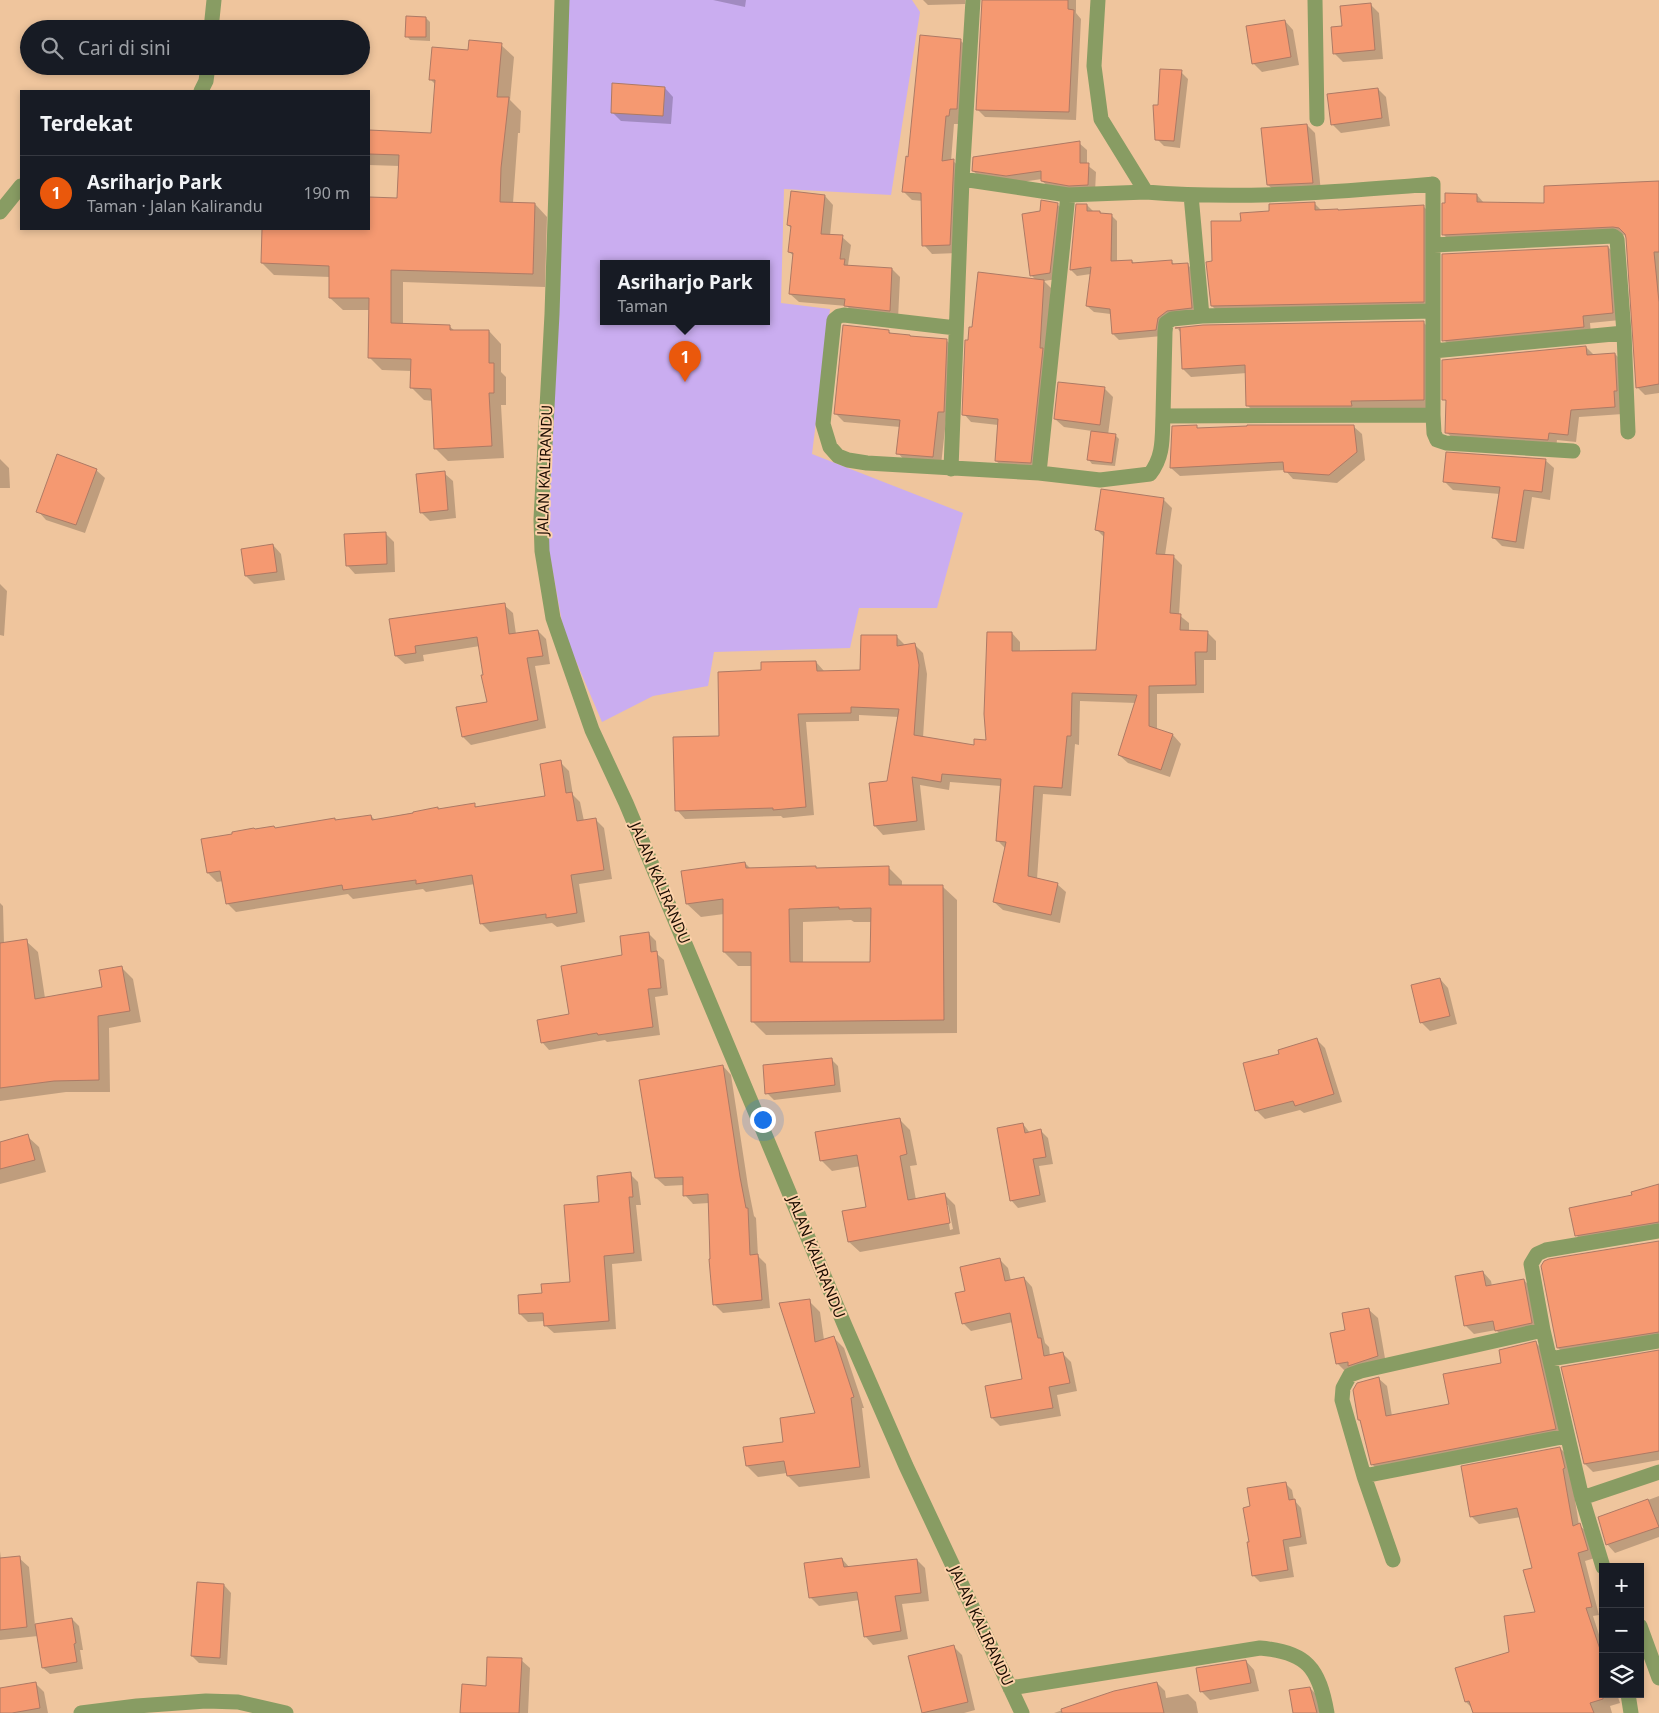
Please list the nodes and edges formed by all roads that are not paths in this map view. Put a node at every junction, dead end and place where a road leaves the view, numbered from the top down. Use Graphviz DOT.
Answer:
graph roads {
  1 [pos="214,0"];
  2 [pos="562,0"];
  3 [pos="973,0"];
  4 [pos="1098,0"];
  5 [pos="1315,0"];
  6 [pos="212,20"];
  7 [pos="207,75"];
  8 [pos="202,90"];
  9 [pos="1317,119"];
  10 [pos="962,179"];
  11 [pos="20,187"];
  12 [pos="1146,192"];
  13 [pos="1068,195"];
  14 [pos="1190,195"];
  15 [pos="0,212"];
  16 [pos="1434,245"];
  17 [pos="1433,311"];
  18 [pos="1202,316"];
  19 [pos="956,328"];
  20 [pos="1624,333"];
  21 [pos="1433,351"];
  22 [pos="1433,415"];
  23 [pos="1163,416"];
  24 [pos="1628,432"];
  25 [pos="1573,451"];
  26 [pos="951,469"];
  27 [pos="1039,473"];
  28 [pos="1659,1231"];
  29 [pos="1543,1330"];
  30 [pos="1659,1341"];
  31 [pos="1550,1359"];
  32 [pos="1567,1436"];
  33 [pos="1659,1472"];
  34 [pos="1364,1476"];
  35 [pos="1582,1498"];
  36 [pos="1392,1560"];
  37 [pos="1602,1563"];
  38 [pos="1644,1637"];
  39 [pos="1659,1678"];
  40 [pos="1010,1688"];
  41 [pos="1629,1698"];
  42 [pos="172,1708"];
  43 [pos="81,1713"];
  44 [pos="286,1713"];
  45 [pos="1022,1713"];
  46 [pos="1327,1713"];
  47 [pos="1631,1713"];
  1 -- 6 [label="street"];
  2 -- 40 [label="street, JALAN KALIRANDU"];
  3 -- 10 [label="street"];
  4 -- 12 [label="street"];
  5 -- 9 [label="street"];
  7 -- 8 [label="street"];
  10 -- 13 [label="street"];
  10 -- 19 [label="street"];
  11 -- 15 [label="street"];
  12 -- 13 [label="street"];
  12 -- 14 [label="street"];
  13 -- 27 [label="street"];
  14 -- 16 [label="street"];
  14 -- 18 [label="street"];
  16 -- 17 [label="street"];
  16 -- 20 [label="street"];
  17 -- 18 [label="street"];
  17 -- 21 [label="street"];
  18 -- 23 [label="street"];
  19 -- 26 [label="street"];
  19 -- 26 [label="street"];
  20 -- 21 [label="street"];
  20 -- 24 [label="street"];
  21 -- 22 [label="street"];
  22 -- 23 [label="street"];
  22 -- 25 [label="street"];
  23 -- 27 [label="street"];
  26 -- 27 [label="street"];
  28 -- 29 [label="street"];
  29 -- 31 [label="street"];
  29 -- 34 [label="street"];
  30 -- 31 [label="street"];
  31 -- 32 [label="street"];
  32 -- 34 [label="street"];
  32 -- 35 [label="street"];
  33 -- 35 [label="street"];
  34 -- 36 [label="street"];
  35 -- 37 [label="street"];
  38 -- 39 [label="street"];
  40 -- 45 [label="street, JALAN KALIRANDU"];
  40 -- 46 [label="street"];
  41 -- 47 [label="street"];
  42 -- 43 [label="street"];
  42 -- 44 [label="street"];
}
